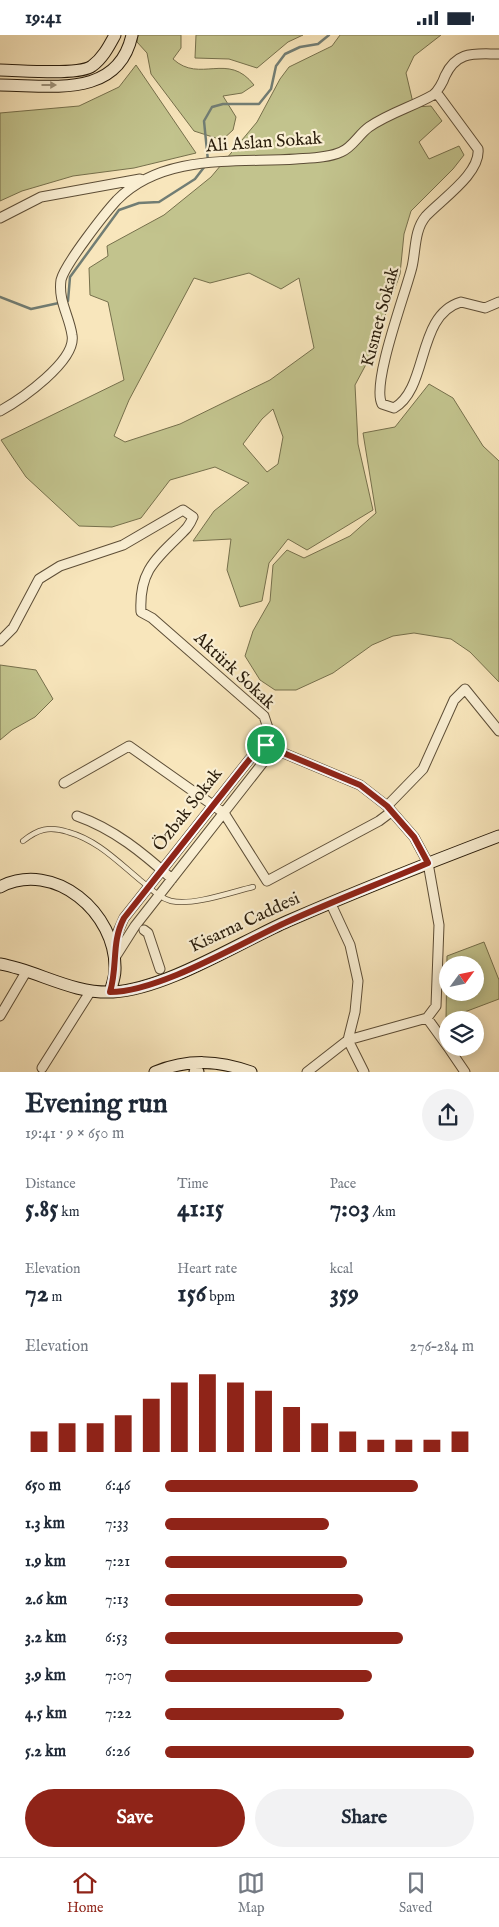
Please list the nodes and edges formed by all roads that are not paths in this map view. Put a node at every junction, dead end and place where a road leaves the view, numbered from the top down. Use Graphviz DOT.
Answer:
graph roads {
  1 [pos="115,35"];
  2 [pos="132,35"];
  3 [pos="499,54"];
  4 [pos="0,70"];
  5 [pos="0,85"];
  6 [pos="434,94"];
  7 [pos="146,178"];
  8 [pos="0,218"];
  9 [pos="499,302"];
  10 [pos="0,411"];
  11 [pos="0,641"];
  12 [pos="499,731"];
  13 [pos="273,743"];
  14 [pos="64,783"];
  15 [pos="213,805"];
  16 [pos="389,809"];
  17 [pos="224,813"];
  18 [pos="77,816"];
  19 [pos="499,836"];
  20 [pos="23,841"];
  21 [pos="428,863"];
  22 [pos="162,870"];
  23 [pos="172,879"];
  24 [pos="0,887"];
  25 [pos="148,887"];
  26 [pos="253,887"];
  27 [pos="160,895"];
  28 [pos="330,904"];
  29 [pos="144,930"];
  30 [pos="114,959"];
  31 [pos="0,964"];
  32 [pos="160,969"];
  33 [pos="26,972"];
  34 [pos="90,992"];
  35 [pos="110,992"];
  36 [pos="0,1016"];
  37 [pos="427,1018"];
  38 [pos="439,1035"];
  39 [pos="348,1040"];
  40 [pos="454,1056"];
  41 [pos="42,1068"];
  42 [pos="155,1072"];
  43 [pos="251,1072"];
  44 [pos="307,1072"];
  45 [pos="364,1072"];
  46 [pos="465,1072"];
  1 -- 4 [label="street"];
  5 -- 2 [label="street, one-way"];
  3 -- 6 [label="street"];
  6 -- 7 [label="street, Ali Aslan Sokak"];
  6 -- 9 [label="street, Kısmet Sokak"];
  7 -- 8 [label="street"];
  7 -- 10 [label="street, Ali Aslan Sokak"];
  11 -- 13 [label="street, Aktürk Sokak"];
  12 -- 16 [label="street"];
  13 -- 15 [label="street, Özbak Sokak"];
  13 -- 16 [label="street"];
  13 -- 17 [label="street, Özbak Sokak"];
  14 -- 15 [label="street"];
  15 -- 17 [label="street"];
  15 -- 22 [label="street, Özbak Sokak"];
  16 -- 17 [label="street"];
  16 -- 21 [label="street"];
  17 -- 23 [label="street, Özbak Sokak"];
  18 -- 22 [label="street"];
  19 -- 21 [label="street, Kisarna Caddesi"];
  20 -- 25 [label="lane"];
  21 -- 28 [label="street, Kisarna Caddesi"];
  21 -- 37 [label="street"];
  22 -- 23 [label="street"];
  22 -- 25 [label="street, Özbak Sokak"];
  23 -- 27 [label="street, Özbak Sokak"];
  24 -- 30 [label="street"];
  25 -- 27 [label="lane"];
  25 -- 30 [label="street, Özbak Sokak"];
  26 -- 27 [label="lane"];
  27 -- 30 [label="street, Özbak Sokak"];
  28 -- 35 [label="street, Kisarna Caddesi"];
  28 -- 39 [label="street"];
  29 -- 32 [label="street"];
  30 -- 35 [label="street"];
  31 -- 33 [label="street, Kisarna Caddesi"];
  33 -- 34 [label="street, Kisarna Caddesi"];
  33 -- 36 [label="street"];
  34 -- 35 [label="street, Kisarna Caddesi"];
  34 -- 41 [label="street"];
  37 -- 38 [label="street"];
  37 -- 39 [label="street"];
  39 -- 44 [label="street"];
  39 -- 45 [label="street"];
  40 -- 46 [label="street"];
  42 -- 43 [label="street"];
}
